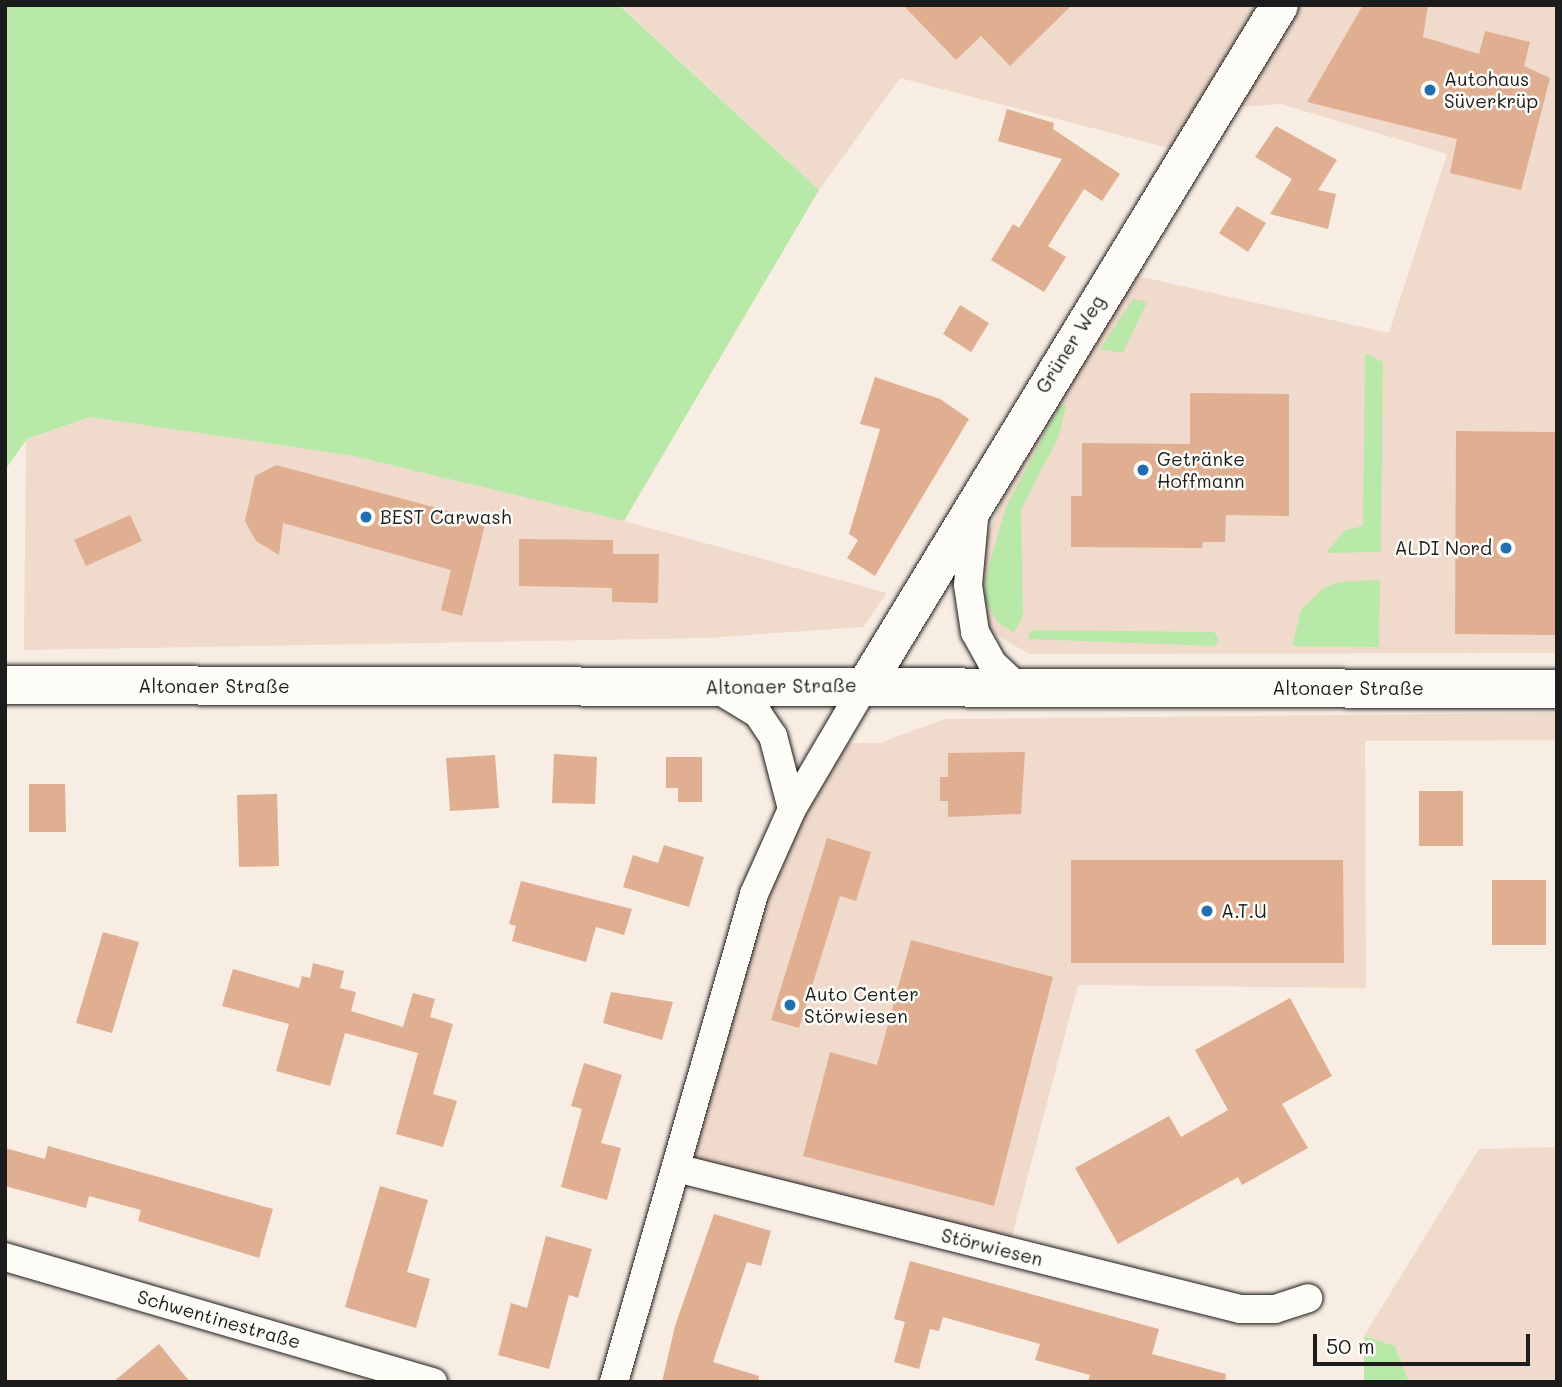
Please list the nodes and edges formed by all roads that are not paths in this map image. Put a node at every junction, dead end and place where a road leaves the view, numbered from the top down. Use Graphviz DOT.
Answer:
graph roads {
  1 [pos="1279,5"];
  2 [pos="976,497"];
  3 [pos="5,685"];
  4 [pos="865,685"];
  5 [pos="714,687"];
  6 [pos="1019,688"];
  7 [pos="1557,689"];
  8 [pos="792,809"];
  9 [pos="676,1168"];
  10 [pos="5,1257"];
  11 [pos="1308,1298"];
  12 [pos="433,1382"];
  13 [pos="614,1382"];
  1 -- 2 [label="street, Grüner Weg"];
  2 -- 4 [label="street, Grüner Weg"];
  2 -- 6 [label="street"];
  3 -- 5 [label="main road, Altonaer Straße"];
  4 -- 5 [label="main road, Altonaer Straße"];
  4 -- 6 [label="main road, Altonaer Straße"];
  4 -- 8 [label="street"];
  5 -- 8 [label="street"];
  6 -- 7 [label="main road, Altonaer Straße"];
  8 -- 9 [label="street"];
  9 -- 11 [label="street, Störwiesen"];
  9 -- 13 [label="street"];
  10 -- 12 [label="street, Schwentinestraße"];
}
